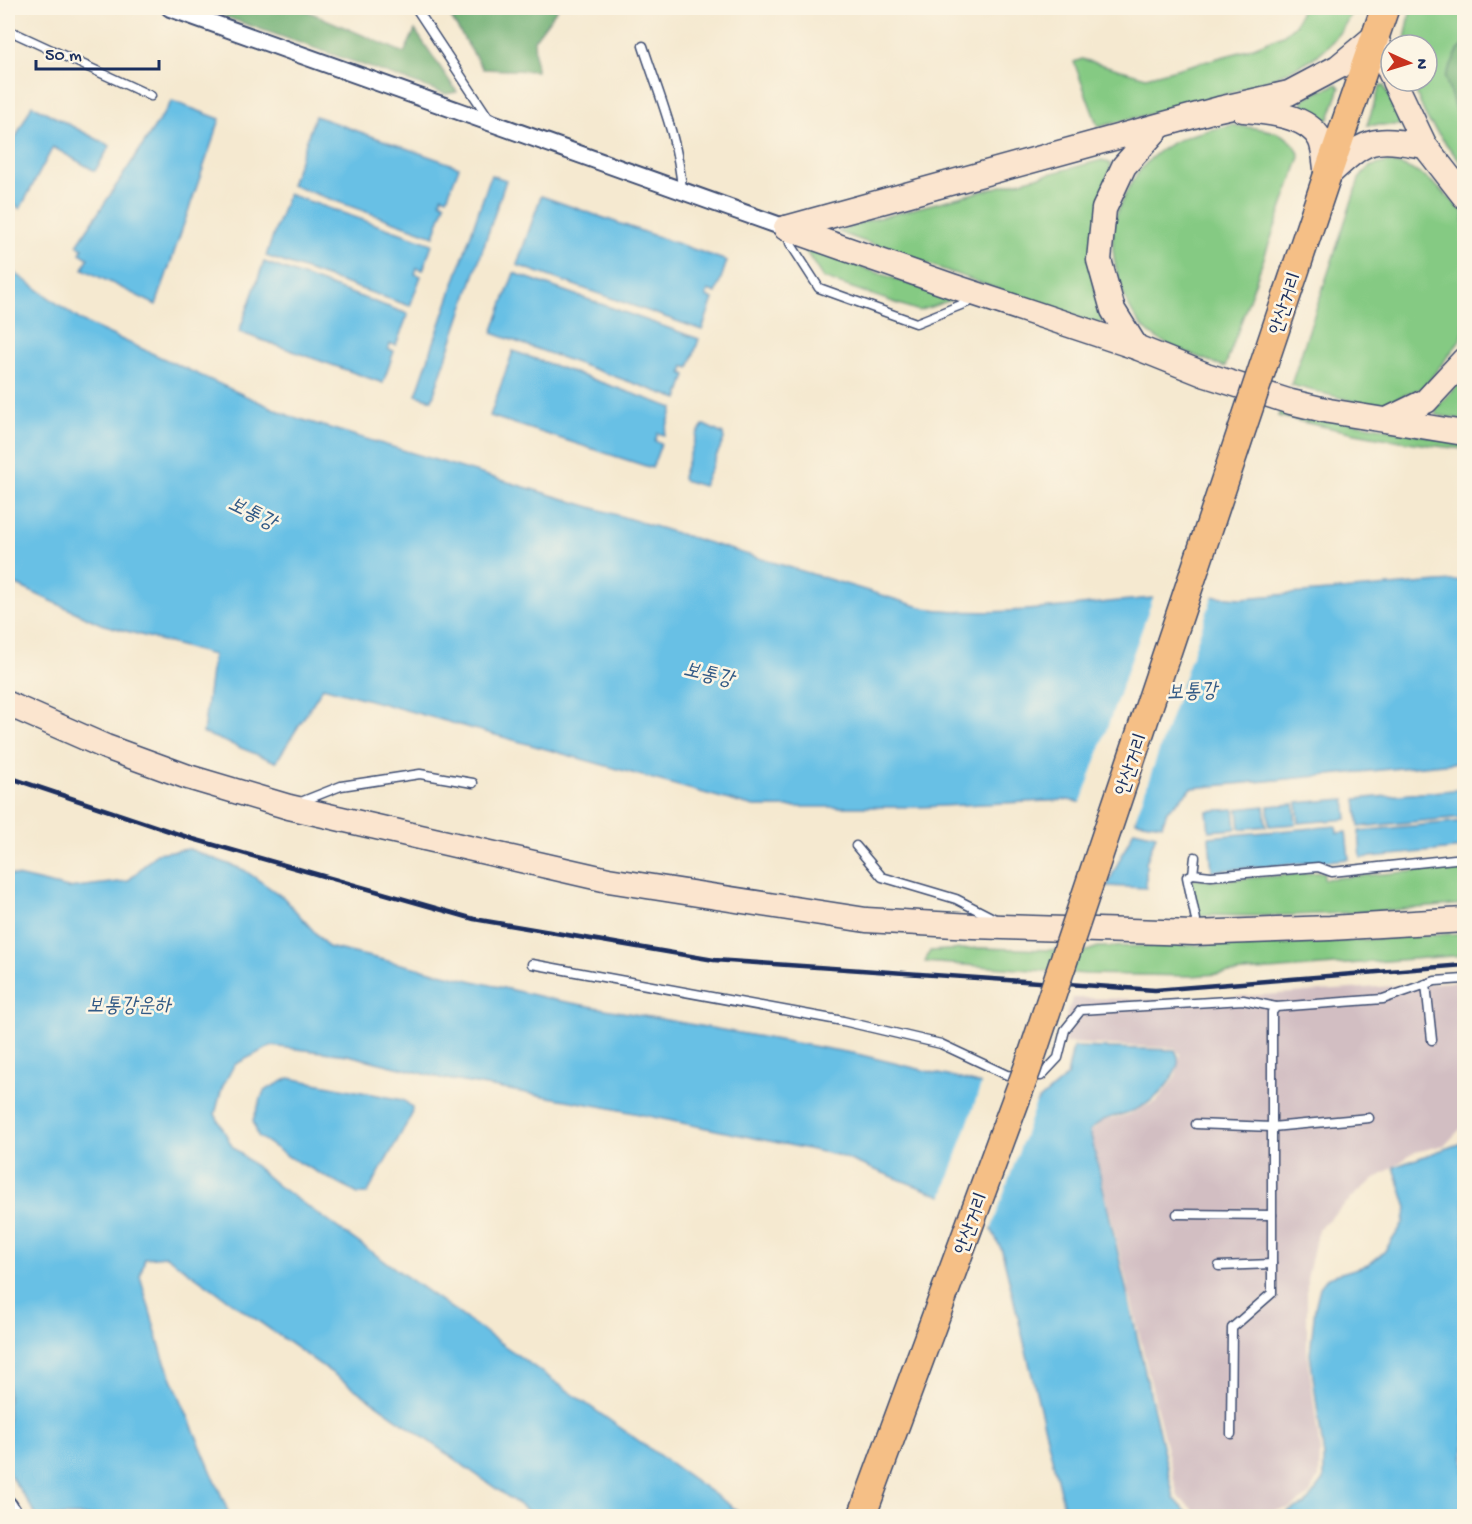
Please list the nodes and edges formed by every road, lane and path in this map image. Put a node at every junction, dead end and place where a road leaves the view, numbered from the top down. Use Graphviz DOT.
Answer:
graph roads {
  1 [pos="10,8"];
  2 [pos="170,8"];
  3 [pos="416,8"];
  4 [pos="1385,8"];
  5 [pos="8,13"];
  6 [pos="8,30"];
  7 [pos="1375,36"];
  8 [pos="643,46"];
  9 [pos="1379,46"];
  10 [pos="1400,93"];
  11 [pos="151,96"];
  12 [pos="1223,108"];
  13 [pos="492,122"];
  14 [pos="1159,127"];
  15 [pos="1425,146"];
  16 [pos="1327,176"];
  17 [pos="682,190"];
  18 [pos="1464,196"];
  19 [pos="786,228"];
  20 [pos="982,296"];
  21 [pos="1136,347"];
  22 [pos="1464,360"];
  23 [pos="1387,420"];
  24 [pos="1464,433"];
  25 [pos="8,704"];
  26 [pos="473,783"];
  27 [pos="289,807"];
  28 [pos="856,846"];
  29 [pos="1195,857"];
  30 [pos="1464,858"];
  31 [pos="1193,874"];
  32 [pos="1464,920"];
  33 [pos="1014,928"];
  34 [pos="1194,933"];
  35 [pos="532,964"];
  36 [pos="1464,979"];
  37 [pos="1426,984"];
  38 [pos="1276,1007"];
  39 [pos="1432,1040"];
  40 [pos="1369,1118"];
  41 [pos="1196,1124"];
  42 [pos="1272,1127"];
  43 [pos="1177,1214"];
  44 [pos="1272,1215"];
  45 [pos="1272,1264"];
  46 [pos="1219,1266"];
  47 [pos="1231,1434"];
  48 [pos="8,1505"];
  49 [pos="15,1516"];
  50 [pos="862,1516"];
  1 -- 5 [label="lane"];
  2 -- 13 [label="street"];
  3 -- 13 [label="lane"];
  4 -- 7 [label="main road, 안산거리"];
  6 -- 11 [label="lane"];
  7 -- 9 [label="street"];
  7 -- 12 [label="street"];
  7 -- 16 [label="main road, 안산거리"];
  8 -- 17 [label="lane"];
  10 -- 15 [label="street"];
  12 -- 14 [label="street"];
  12 -- 16 [label="street"];
  13 -- 17 [label="street"];
  14 -- 19 [label="street"];
  14 -- 21 [label="street"];
  15 -- 16 [label="street"];
  15 -- 18 [label="street"];
  16 -- 50 [label="main road, 안산거리, bridge"];
  17 -- 19 [label="street"];
  19 -- 20 [label="street"];
  19 -- 20 [label="lane"];
  20 -- 21 [label="street"];
  21 -- 23 [label="street"];
  22 -- 23 [label="street"];
  23 -- 24 [label="street"];
  25 -- 27 [label="street"];
  26 -- 27 [label="lane"];
  27 -- 33 [label="street"];
  28 -- 33 [label="lane"];
  29 -- 31 [label="lane"];
  30 -- 31 [label="lane"];
  31 -- 34 [label="lane"];
  32 -- 34 [label="street"];
  33 -- 34 [label="street"];
  35 -- 38 [label="lane"];
  36 -- 37 [label="lane"];
  37 -- 38 [label="lane"];
  37 -- 39 [label="lane"];
  38 -- 42 [label="lane"];
  40 -- 42 [label="lane"];
  41 -- 42 [label="lane"];
  42 -- 44 [label="lane"];
  43 -- 44 [label="lane"];
  44 -- 45 [label="lane"];
  45 -- 46 [label="lane"];
  45 -- 47 [label="lane"];
  48 -- 49 [label="street"];
}
